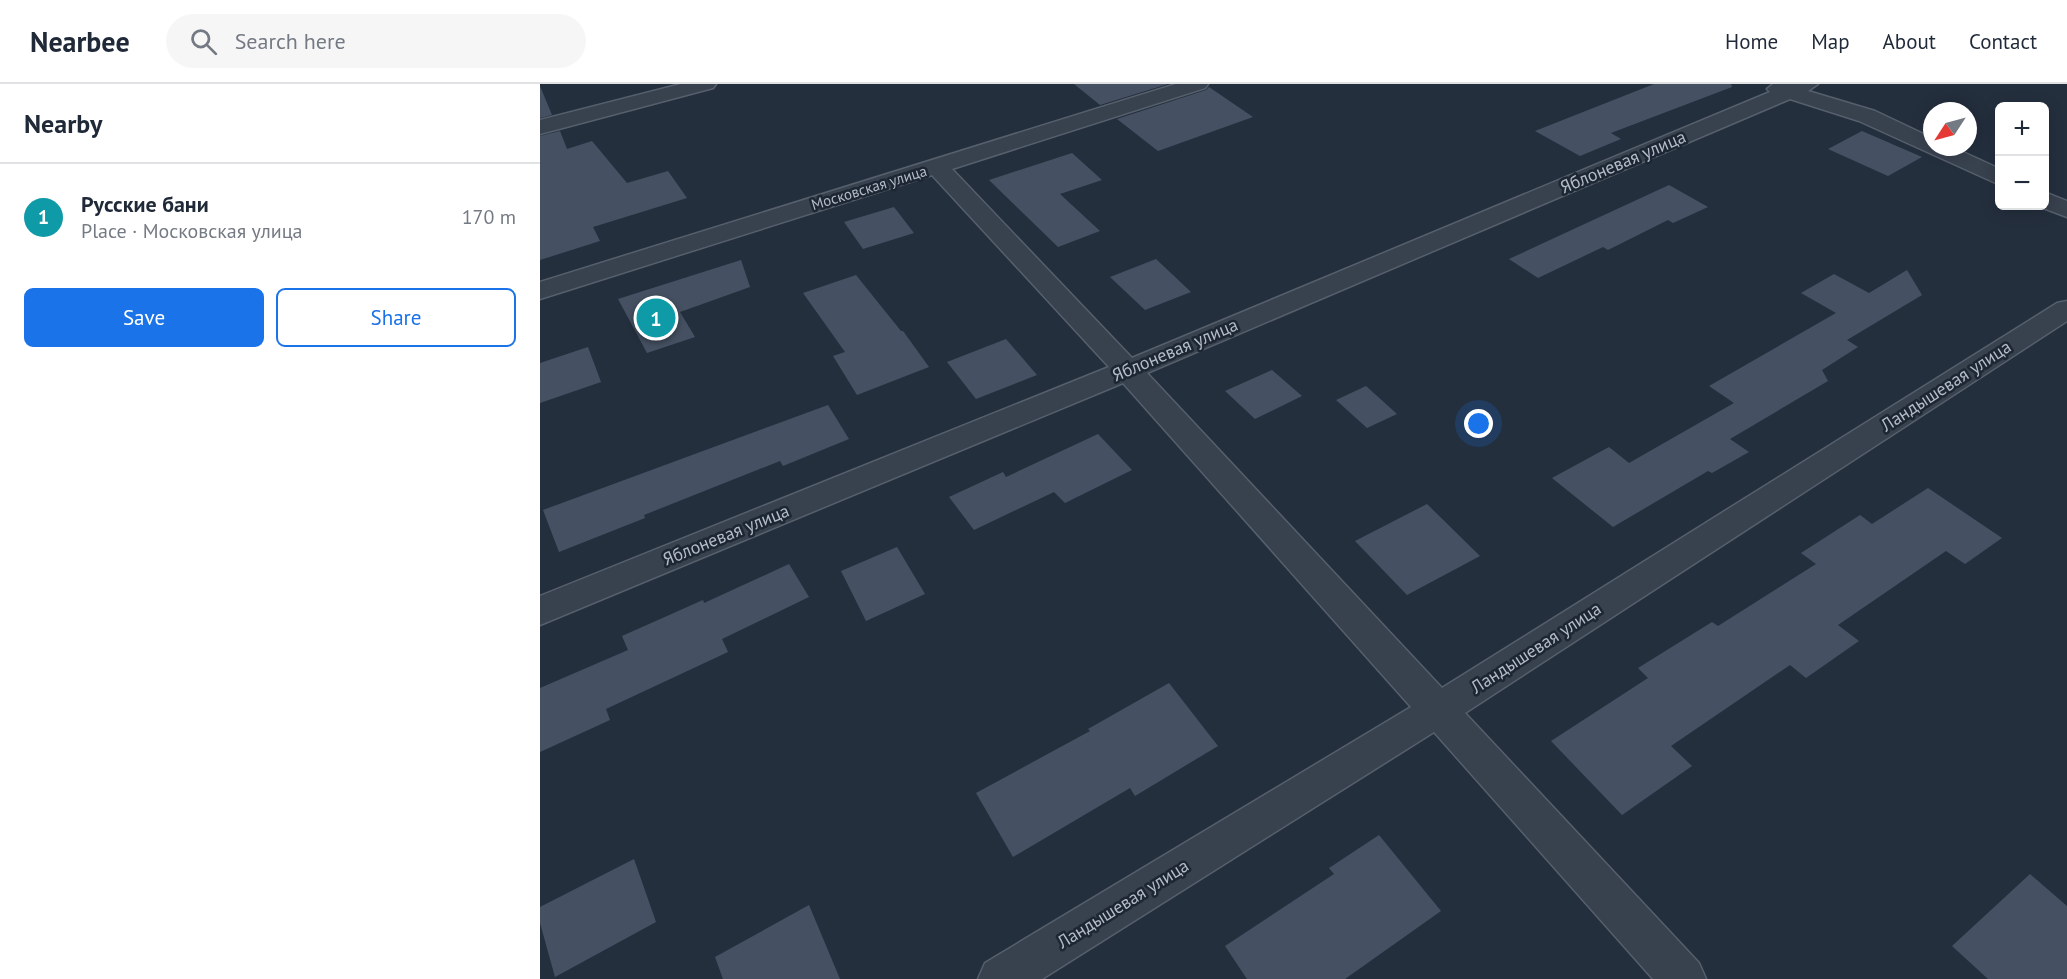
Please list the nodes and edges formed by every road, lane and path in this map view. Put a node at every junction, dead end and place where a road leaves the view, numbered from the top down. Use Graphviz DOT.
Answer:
graph roads {
  1 [pos="706,84"];
  2 [pos="1198,84"];
  3 [pos="1787,87"];
  4 [pos="540,127"];
  5 [pos="1923,143"];
  6 [pos="1952,156"];
  7 [pos="937,167"];
  8 [pos="1995,176"];
  9 [pos="2049,202"];
  10 [pos="2067,210"];
  11 [pos="540,291"];
  12 [pos="2067,309"];
  13 [pos="1128,370"];
  14 [pos="540,611"];
  15 [pos="1437,711"];
  16 [pos="1001,979"];
  17 [pos="1683,979"];
  1 -- 4 [label="street"];
  2 -- 7 [label="street, Московская улица"];
  3 -- 5 [label="street"];
  3 -- 13 [label="street, Яблоневая улица"];
  6 -- 8 [label="street"];
  7 -- 11 [label="street, Московская улица"];
  7 -- 13 [label="street"];
  9 -- 10 [label="street"];
  12 -- 15 [label="street, Ландышевая улица"];
  13 -- 14 [label="street, Яблоневая улица"];
  13 -- 15 [label="street"];
  15 -- 16 [label="street, Ландышевая улица"];
  15 -- 17 [label="street"];
}
